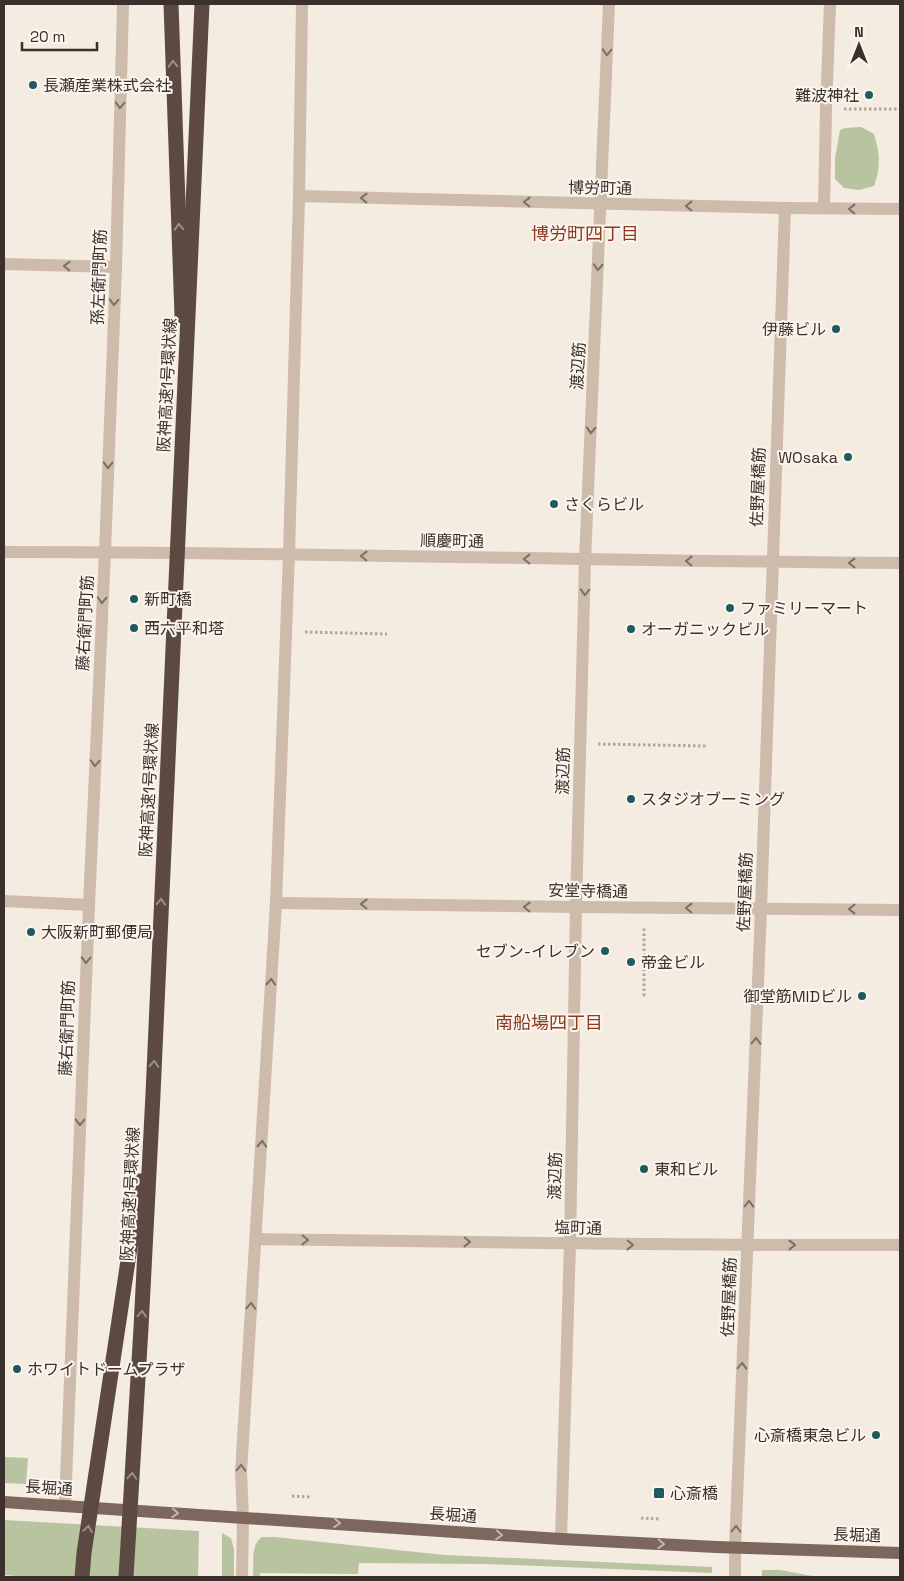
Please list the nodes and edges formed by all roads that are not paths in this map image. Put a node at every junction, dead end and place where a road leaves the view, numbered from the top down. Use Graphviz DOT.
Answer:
graph roads {
  1 [pos="124,4"];
  2 [pos="171,4"];
  3 [pos="202,4"];
  4 [pos="209,4"];
  5 [pos="302,4"];
  6 [pos="609,4"];
  7 [pos="830,4"];
  8 [pos="199,76"];
  9 [pos="300,196"];
  10 [pos="601,204"];
  11 [pos="785,208"];
  12 [pos="824,208"];
  13 [pos="900,209"];
  14 [pos="4,264"];
  15 [pos="116,267"];
  16 [pos="184,380"];
  17 [pos="4,552"];
  18 [pos="105,552"];
  19 [pos="289,554"];
  20 [pos="586,560"];
  21 [pos="772,562"];
  22 [pos="900,563"];
  23 [pos="4,901"];
  24 [pos="276,903"];
  25 [pos="89,905"];
  26 [pos="576,907"];
  27 [pos="761,909"];
  28 [pos="900,910"];
  29 [pos="153,1094"];
  30 [pos="256,1239"];
  31 [pos="570,1244"];
  32 [pos="900,1245"];
  33 [pos="747,1246"];
  34 [pos="4,1502"];
  35 [pos="65,1506"];
  36 [pos="243,1517"];
  37 [pos="561,1539"];
  38 [pos="735,1548"];
  39 [pos="900,1553"];
  40 [pos="82,1577"];
  41 [pos="126,1577"];
  42 [pos="242,1577"];
  43 [pos="735,1577"];
  1 -- 15 [label="street, 孫左衛門町筋, one-way"];
  16 -- 2 [label="highway, one-way, bridge"];
  3 -- 8 [label="highway, 阪神高速1号環状線, bridge"];
  4 -- 8 [label="highway, bridge"];
  5 -- 9 [label="street"];
  6 -- 10 [label="street, 渡辺筋, one-way"];
  7 -- 12 [label="street"];
  8 -- 16 [label="highway, 阪神高速1号環状線, bridge"];
  10 -- 9 [label="street, 博労町通, one-way"];
  9 -- 19 [label="street"];
  11 -- 10 [label="street, 博労町通, one-way"];
  10 -- 20 [label="street, 渡辺筋, one-way"];
  11 -- 12 [label="street, 博労町通"];
  11 -- 21 [label="street, 佐野屋橋筋"];
  13 -- 12 [label="street, 博労町通, one-way"];
  15 -- 14 [label="street, one-way"];
  15 -- 18 [label="street, 孫左衛門町筋, one-way"];
  29 -- 16 [label="highway, 阪神高速1号環状線, one-way, bridge"];
  17 -- 18 [label="street, 順慶町通"];
  18 -- 19 [label="street, 順慶町通"];
  18 -- 25 [label="street, 藤右衛門町筋, one-way"];
  20 -- 19 [label="street, 順慶町通, one-way"];
  19 -- 24 [label="street"];
  21 -- 20 [label="street, 順慶町通, one-way"];
  20 -- 26 [label="street, 渡辺筋, one-way"];
  22 -- 21 [label="street, 順慶町通, one-way"];
  21 -- 27 [label="street, 佐野屋橋筋"];
  23 -- 25 [label="street"];
  26 -- 24 [label="street, 安堂寺橋通, one-way"];
  30 -- 24 [label="street, one-way"];
  25 -- 35 [label="street, 藤右衛門町筋, one-way"];
  27 -- 26 [label="street, 安堂寺橋通, one-way"];
  26 -- 31 [label="street, 渡辺筋"];
  28 -- 27 [label="street, 安堂寺橋通, one-way"];
  33 -- 27 [label="street, 佐野屋橋筋, one-way"];
  40 -- 29 [label="highway, one-way, bridge"];
  41 -- 29 [label="highway, 阪神高速1号環状線, one-way, bridge"];
  30 -- 31 [label="street, 塩町通, one-way"];
  36 -- 30 [label="street, one-way"];
  31 -- 33 [label="street, 塩町通, one-way"];
  31 -- 37 [label="street, 渡辺筋"];
  33 -- 32 [label="street, 塩町通, one-way"];
  38 -- 33 [label="street, 佐野屋橋筋, one-way"];
  34 -- 35 [label="main road, 長堀通"];
  35 -- 36 [label="main road, 長堀通, one-way"];
  36 -- 37 [label="main road, 長堀通, one-way"];
  36 -- 42 [label="street"];
  37 -- 38 [label="main road, 長堀通, one-way"];
  38 -- 39 [label="main road, 長堀通"];
  38 -- 43 [label="street, 佐野屋橋筋"];
}
